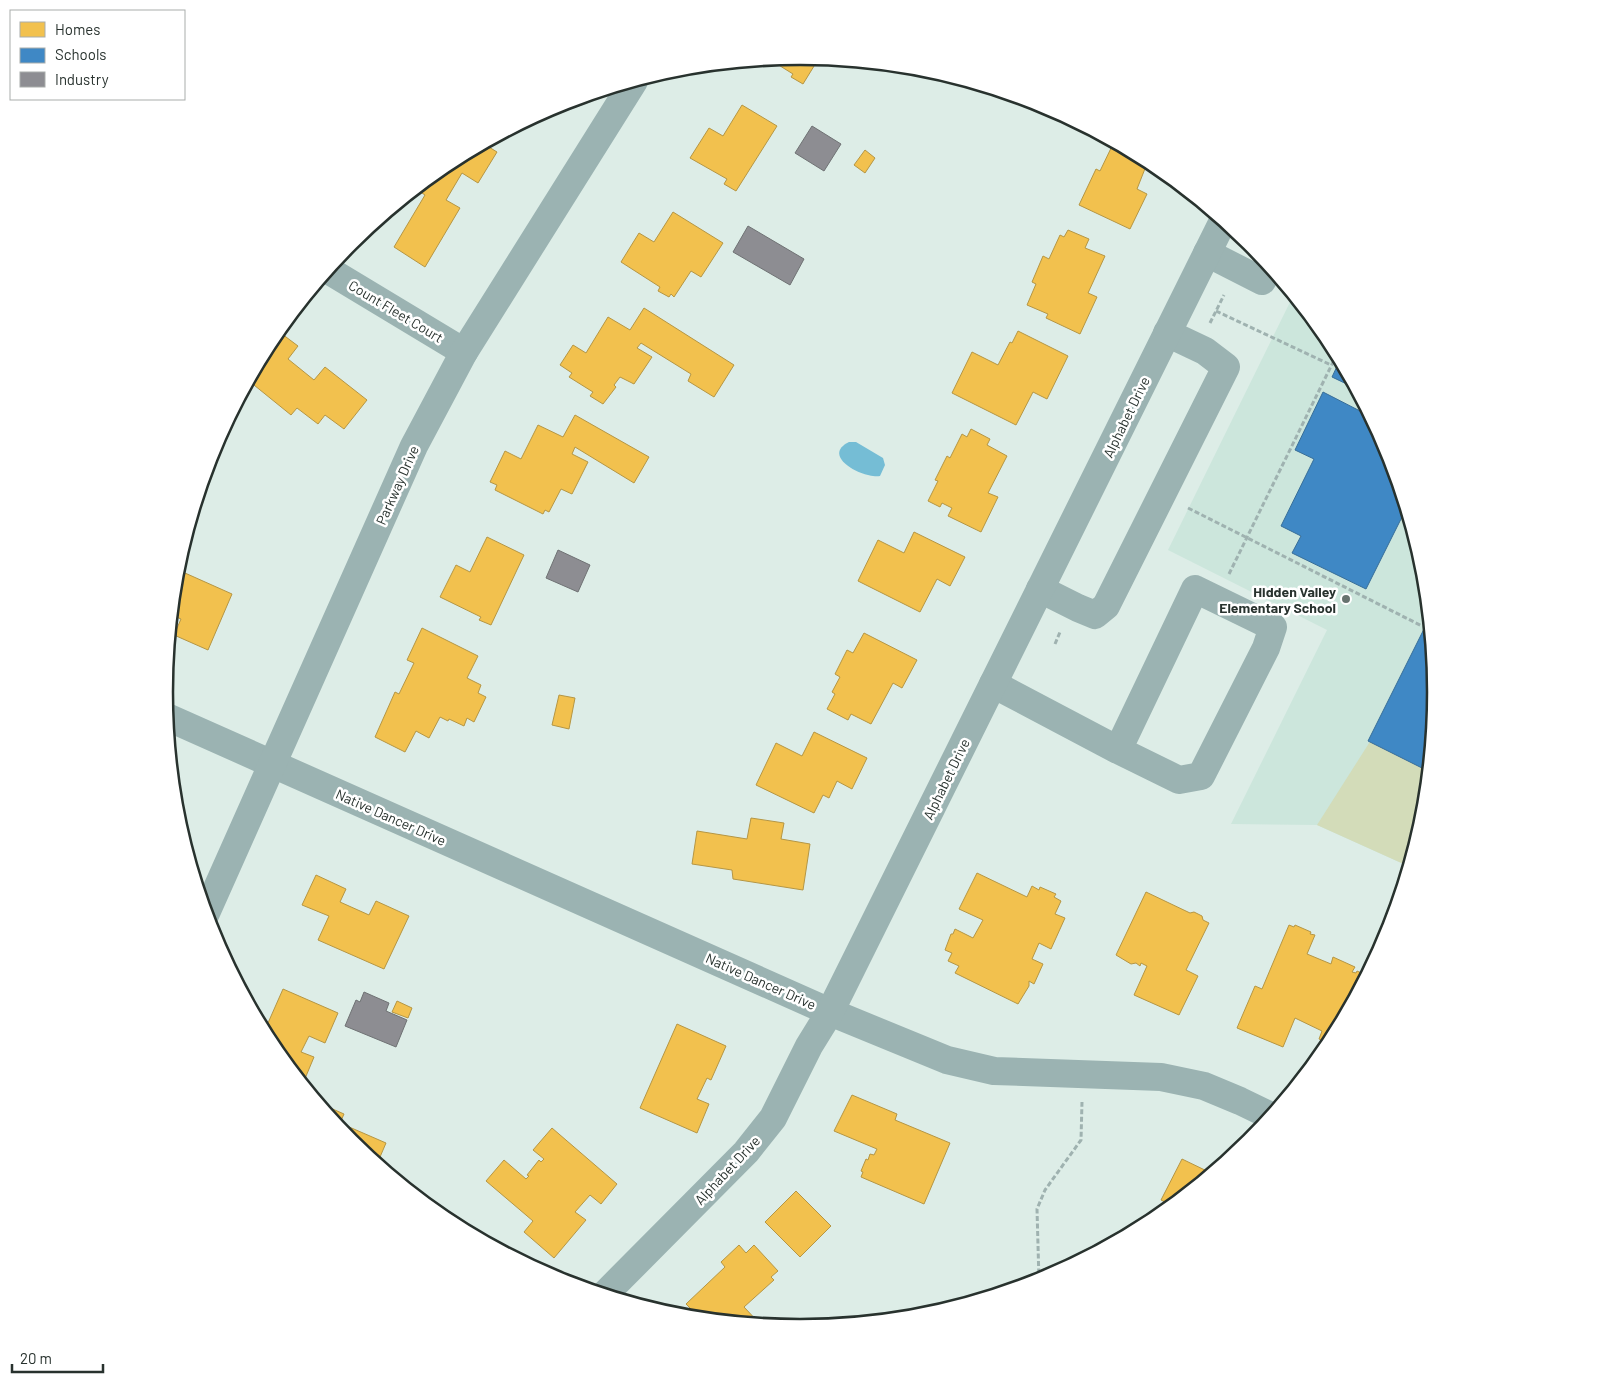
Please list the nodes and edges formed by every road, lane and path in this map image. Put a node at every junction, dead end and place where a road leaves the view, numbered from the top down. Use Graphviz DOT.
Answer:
graph roads {
  1 [pos="629,89"];
  2 [pos="1220,227"];
  3 [pos="1207,253"];
  4 [pos="1237,269"];
  5 [pos="334,274"];
  6 [pos="1266,274"];
  7 [pos="1216,311"];
  8 [pos="1167,333"];
  9 [pos="1198,347"];
  10 [pos="464,352"];
  11 [pos="1332,362"];
  12 [pos="1331,365"];
  13 [pos="1188,508"];
  14 [pos="1247,538"];
  15 [pos="1040,589"];
  16 [pos="1217,600"];
  17 [pos="1422,626"];
  18 [pos="993,684"];
  19 [pos="174,720"];
  20 [pos="1118,750"];
  21 [pos="272,764"];
  22 [pos="210,904"];
  23 [pos="830,1012"];
  24 [pos="1083,1074"];
  25 [pos="1264,1113"];
  26 [pos="1039,1271"];
  27 [pos="610,1290"];
  1 -- 10 [label="street, Parkway Drive"];
  2 -- 3 [label="street, Alphabet Drive"];
  3 -- 4 [label="street"];
  3 -- 8 [label="street, Alphabet Drive"];
  4 -- 6 [label="street"];
  4 -- 7 [label="path"];
  5 -- 10 [label="street, Count Fleet Court"];
  7 -- 9 [label="path"];
  7 -- 12 [label="path"];
  8 -- 9 [label="street"];
  8 -- 15 [label="street, Alphabet Drive"];
  9 -- 15 [label="street"];
  10 -- 21 [label="street, Parkway Drive"];
  11 -- 12 [label="path"];
  12 -- 14 [label="path"];
  13 -- 14 [label="path"];
  14 -- 16 [label="path"];
  14 -- 17 [label="path"];
  15 -- 18 [label="street, Alphabet Drive"];
  16 -- 20 [label="street"];
  16 -- 20 [label="street"];
  18 -- 20 [label="street"];
  18 -- 23 [label="street, Alphabet Drive"];
  19 -- 21 [label="street, Native Dancer Drive"];
  21 -- 22 [label="street, Parkway Drive"];
  21 -- 23 [label="street, Native Dancer Drive"];
  23 -- 24 [label="street, Native Dancer Drive"];
  23 -- 27 [label="street, Alphabet Drive"];
  24 -- 25 [label="street, Native Dancer Drive"];
  24 -- 26 [label="path"];
}
